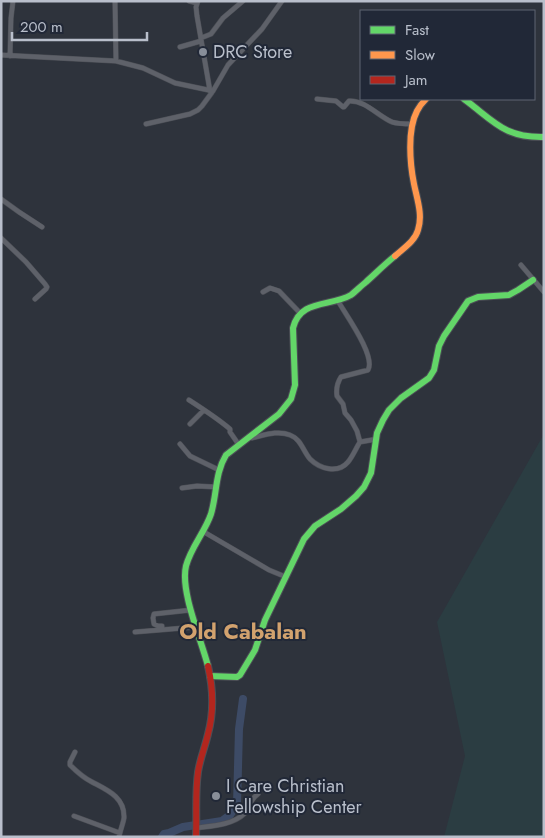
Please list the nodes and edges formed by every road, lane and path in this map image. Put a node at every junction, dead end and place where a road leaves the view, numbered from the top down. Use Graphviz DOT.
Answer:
graph roads {
  1 [pos="12,1"];
  2 [pos="115,1"];
  3 [pos="189,1"];
  4 [pos="243,1"];
  5 [pos="282,1"];
  6 [pos="198,2"];
  7 [pos="201,40"];
  8 [pos="180,47"];
  9 [pos="1,55"];
  10 [pos="10,56"];
  11 [pos="116,61"];
  12 [pos="212,91"];
  13 [pos="317,98"];
  14 [pos="425,100"];
  15 [pos="465,100"];
  16 [pos="146,124"];
  17 [pos="412,124"];
  18 [pos="544,137"];
  19 [pos="1,199"];
  20 [pos="42,227"];
  21 [pos="1,238"];
  22 [pos="520,265"];
  23 [pos="533,280"];
  24 [pos="263,292"];
  25 [pos="544,292"];
  26 [pos="35,299"];
  27 [pos="338,301"];
  28 [pos="300,313"];
  29 [pos="189,400"];
  30 [pos="204,410"];
  31 [pos="190,424"];
  32 [pos="376,439"];
  33 [pos="246,440"];
  34 [pos="360,442"];
  35 [pos="180,444"];
  36 [pos="239,445"];
  37 [pos="219,470"];
  38 [pos="182,488"];
  39 [pos="216,488"];
  40 [pos="204,532"];
  41 [pos="286,577"];
  42 [pos="191,610"];
  43 [pos="162,626"];
  44 [pos="196,627"];
  45 [pos="136,632"];
  46 [pos="210,676"];
  47 [pos="75,752"];
  48 [pos="258,794"];
  49 [pos="74,816"];
  50 [pos="196,828"];
  51 [pos="119,835"];
  52 [pos="196,837"];
  1 -- 10 [label="street"];
  2 -- 11 [label="street"];
  3 -- 6 [label="street"];
  4 -- 7 [label="street"];
  5 -- 12 [label="street"];
  6 -- 7 [label="street"];
  7 -- 8 [label="street"];
  7 -- 12 [label="street"];
  9 -- 10 [label="street"];
  10 -- 11 [label="street"];
  11 -- 12 [label="street"];
  12 -- 16 [label="street"];
  13 -- 17 [label="street"];
  14 -- 17 [label="main road"];
  15 -- 18 [label="main road"];
  17 -- 27 [label="main road"];
  19 -- 20 [label="street"];
  21 -- 26 [label="street"];
  22 -- 23 [label="street"];
  23 -- 25 [label="street"];
  23 -- 32 [label="main road"];
  24 -- 28 [label="street"];
  27 -- 28 [label="main road"];
  27 -- 34 [label="street"];
  28 -- 33 [label="main road"];
  29 -- 30 [label="street"];
  30 -- 31 [label="street"];
  30 -- 36 [label="street"];
  32 -- 34 [label="street"];
  32 -- 41 [label="main road"];
  33 -- 34 [label="street"];
  33 -- 36 [label="main road"];
  35 -- 37 [label="street"];
  36 -- 37 [label="main road"];
  37 -- 39 [label="main road"];
  38 -- 39 [label="street"];
  39 -- 40 [label="main road"];
  40 -- 41 [label="street"];
  40 -- 42 [label="main road"];
  41 -- 46 [label="main road"];
  42 -- 43 [label="street"];
  42 -- 44 [label="main road"];
  44 -- 45 [label="street"];
  44 -- 46 [label="main road"];
  46 -- 50 [label="main road"];
  47 -- 51 [label="street"];
  48 -- 50 [label="street"];
  49 -- 51 [label="street"];
  50 -- 52 [label="main road"];
}
